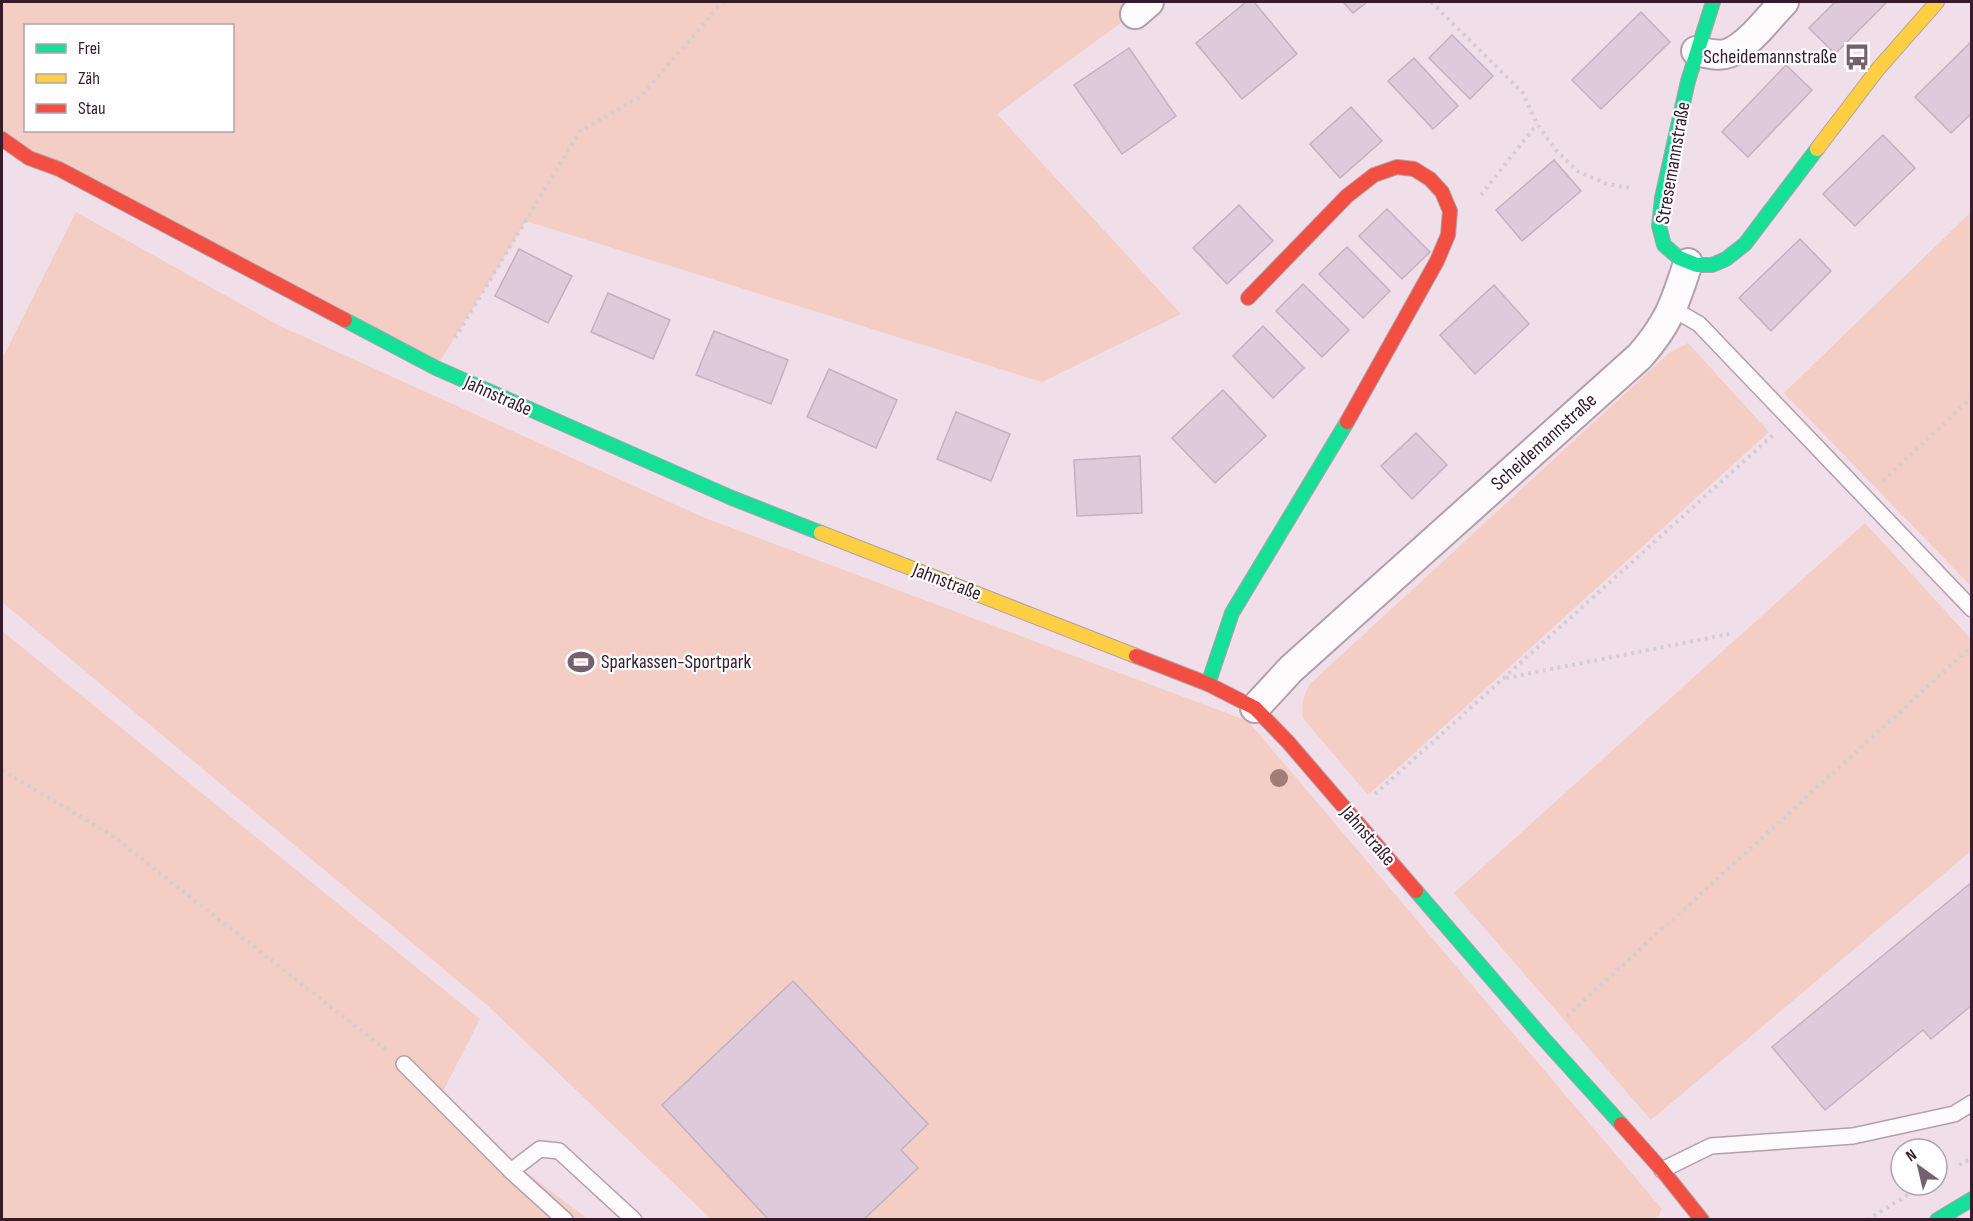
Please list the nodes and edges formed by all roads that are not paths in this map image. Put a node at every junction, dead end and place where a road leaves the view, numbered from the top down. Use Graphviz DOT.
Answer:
graph roads {
  1 [pos="1713,2"];
  2 [pos="1784,2"];
  3 [pos="1937,2"];
  4 [pos="1696,51"];
  5 [pos="2,139"];
  6 [pos="29,158"];
  7 [pos="2,164"];
  8 [pos="1688,263"];
  9 [pos="1248,298"];
  10 [pos="1673,309"];
  11 [pos="1971,609"];
  12 [pos="1208,684"];
  13 [pos="1255,708"];
  14 [pos="404,1064"];
  15 [pos="1971,1103"];
  16 [pos="1662,1170"];
  17 [pos="511,1171"];
  18 [pos="1971,1199"];
  19 [pos="565,1220"];
  20 [pos="634,1220"];
  21 [pos="1702,1220"];
  22 [pos="1937,1220"];
  1 -- 4 [label="street, Stresemannstraße"];
  2 -- 4 [label="street"];
  3 -- 8 [label="street"];
  4 -- 8 [label="street, Stresemannstraße"];
  5 -- 6 [label="street, Jahnstraße"];
  6 -- 7 [label="street"];
  6 -- 12 [label="street, Jahnstraße"];
  8 -- 10 [label="street, Scheidemannstraße"];
  9 -- 12 [label="street"];
  10 -- 11 [label="lane"];
  10 -- 13 [label="street, Scheidemannstraße"];
  12 -- 13 [label="street, Jahnstraße"];
  13 -- 16 [label="street, Jahnstraße"];
  14 -- 17 [label="lane"];
  15 -- 16 [label="lane"];
  16 -- 21 [label="street, Jahnstraße"];
  17 -- 19 [label="lane"];
  17 -- 20 [label="lane"];
  18 -- 22 [label="street"];
}
